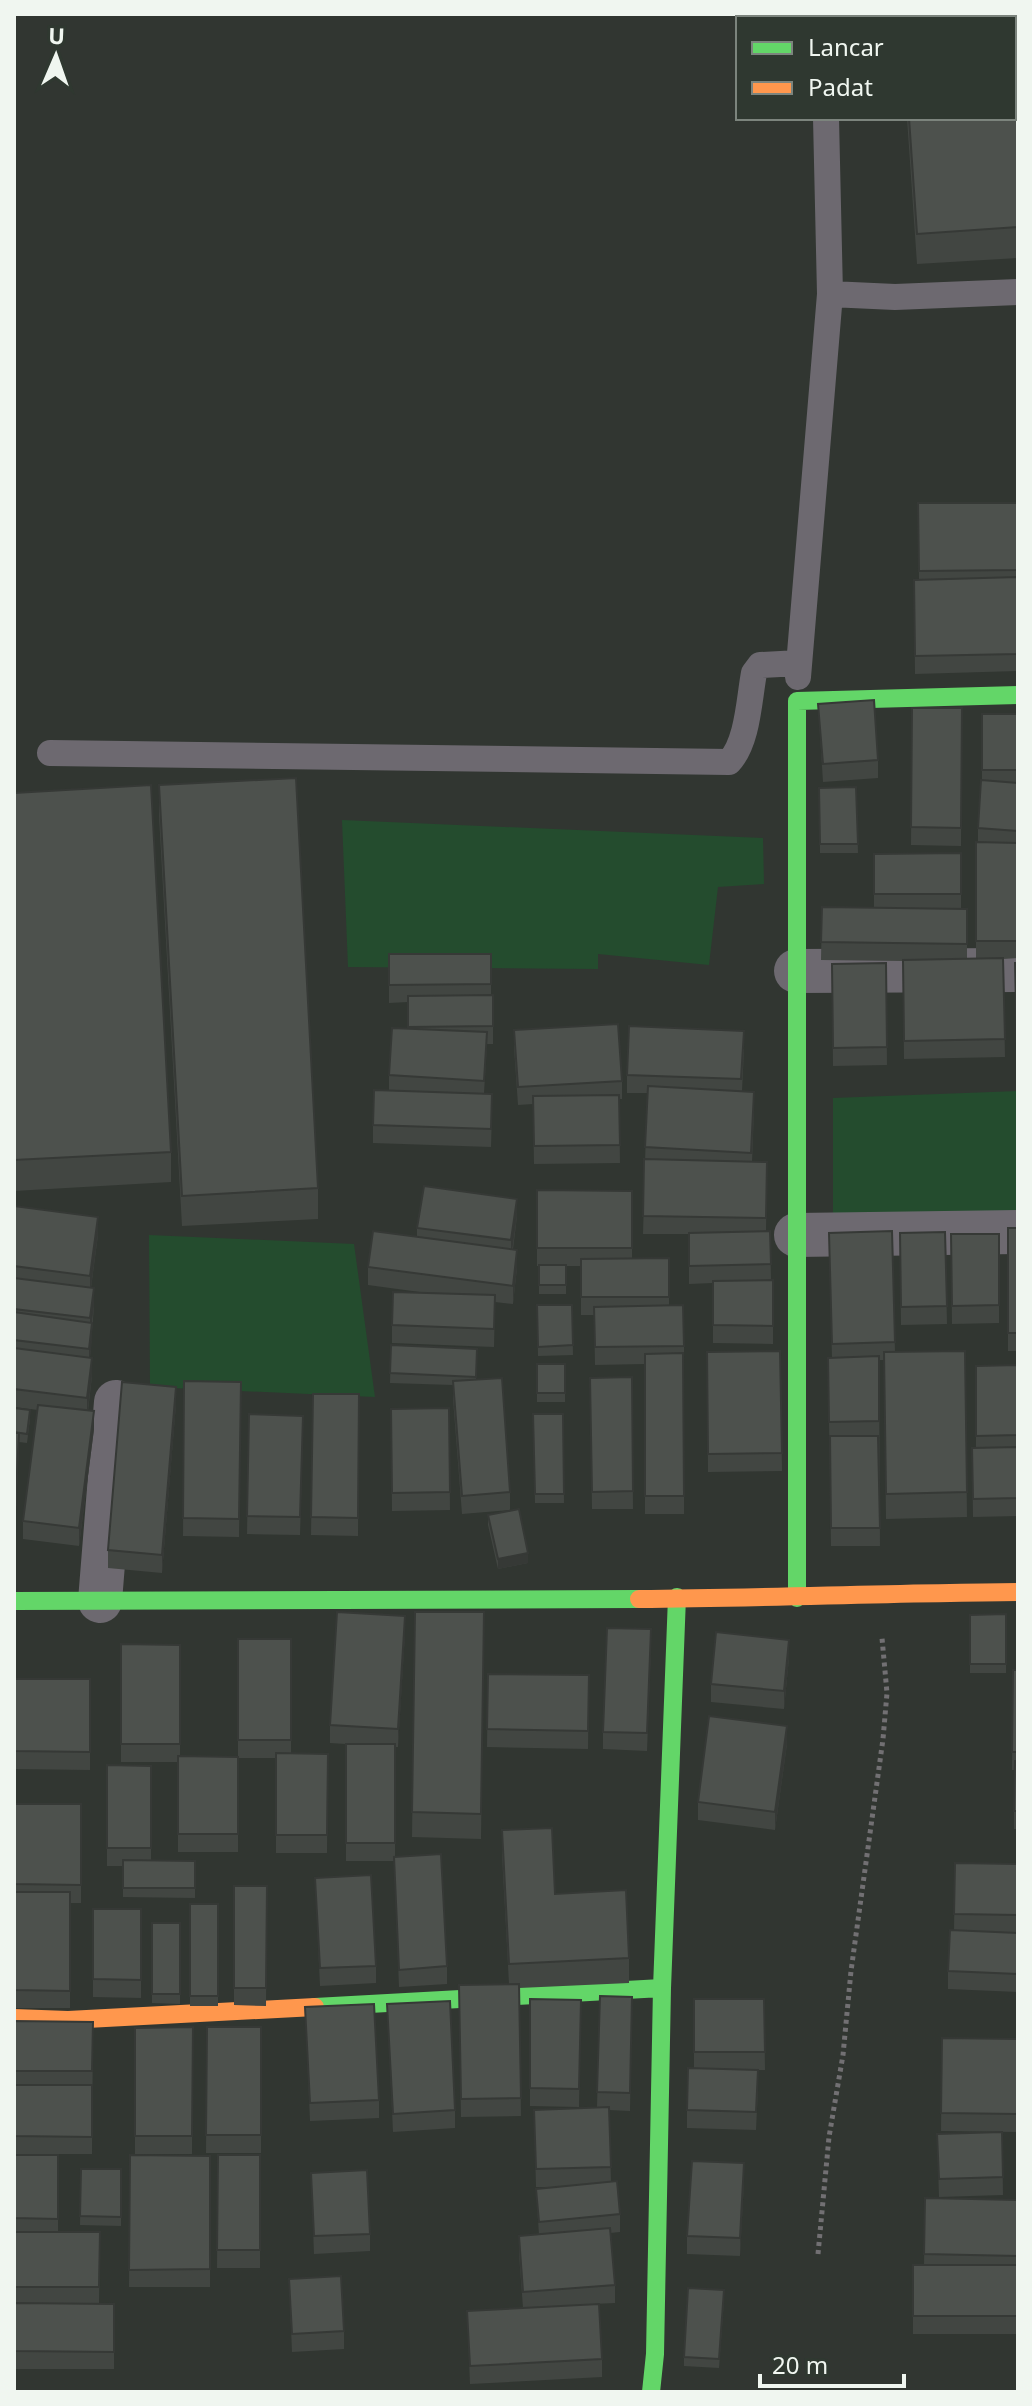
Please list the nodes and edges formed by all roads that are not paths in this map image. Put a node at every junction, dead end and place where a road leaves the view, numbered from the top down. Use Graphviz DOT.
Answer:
graph roads {
  1 [pos="826,120"];
  2 [pos="1018,292"];
  3 [pos="830,294"];
  4 [pos="799,663"];
  5 [pos="1018,695"];
  6 [pos="797,701"];
  7 [pos="50,753"];
  8 [pos="1018,970"];
  9 [pos="796,971"];
  10 [pos="1018,1232"];
  11 [pos="796,1235"];
  12 [pos="116,1402"];
  13 [pos="1018,1592"];
  14 [pos="677,1597"];
  15 [pos="797,1598"];
  16 [pos="14,1601"];
  17 [pos="100,1601"];
  18 [pos="662,1988"];
  19 [pos="14,2018"];
  20 [pos="651,2392"];
  1 -- 3 [label="lane"];
  2 -- 3 [label="lane"];
  3 -- 4 [label="lane"];
  4 -- 6 [label="lane"];
  4 -- 7 [label="lane"];
  5 -- 6 [label="street"];
  6 -- 9 [label="street"];
  8 -- 9 [label="street"];
  9 -- 11 [label="street"];
  10 -- 11 [label="street"];
  11 -- 15 [label="street"];
  12 -- 17 [label="street"];
  13 -- 15 [label="street"];
  14 -- 15 [label="street"];
  14 -- 17 [label="street"];
  14 -- 18 [label="street"];
  16 -- 17 [label="street"];
  18 -- 19 [label="street"];
  18 -- 20 [label="street"];
}
